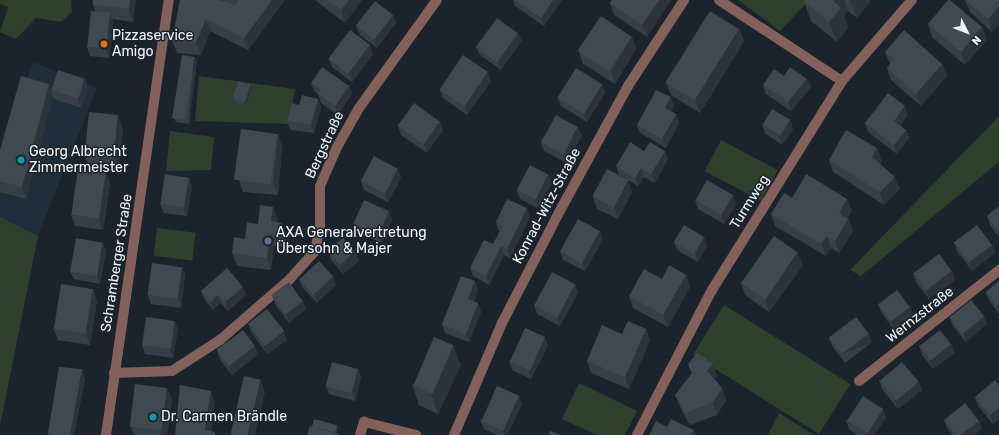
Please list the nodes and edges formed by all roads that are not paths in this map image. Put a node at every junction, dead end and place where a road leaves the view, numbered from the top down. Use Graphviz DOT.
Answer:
graph roads {
  1 [pos="169,0"];
  2 [pos="437,0"];
  3 [pos="684,0"];
  4 [pos="719,0"];
  5 [pos="912,0"];
  6 [pos="842,82"];
  7 [pos="999,270"];
  8 [pos="114,373"];
  9 [pos="859,381"];
  10 [pos="106,435"];
  11 [pos="360,435"];
  12 [pos="416,435"];
  13 [pos="454,435"];
  14 [pos="637,435"];
  1 -- 8 [label="street, Schramberger Straße"];
  2 -- 8 [label="street, Bergstraße"];
  3 -- 13 [label="street, Konrad-Witz-Straße"];
  4 -- 6 [label="street"];
  5 -- 6 [label="street, Turmweg"];
  6 -- 14 [label="street, Turmweg"];
  7 -- 9 [label="street, Wernzstraße"];
  8 -- 10 [label="street, Schramberger Straße"];
  11 -- 12 [label="street"];
}
